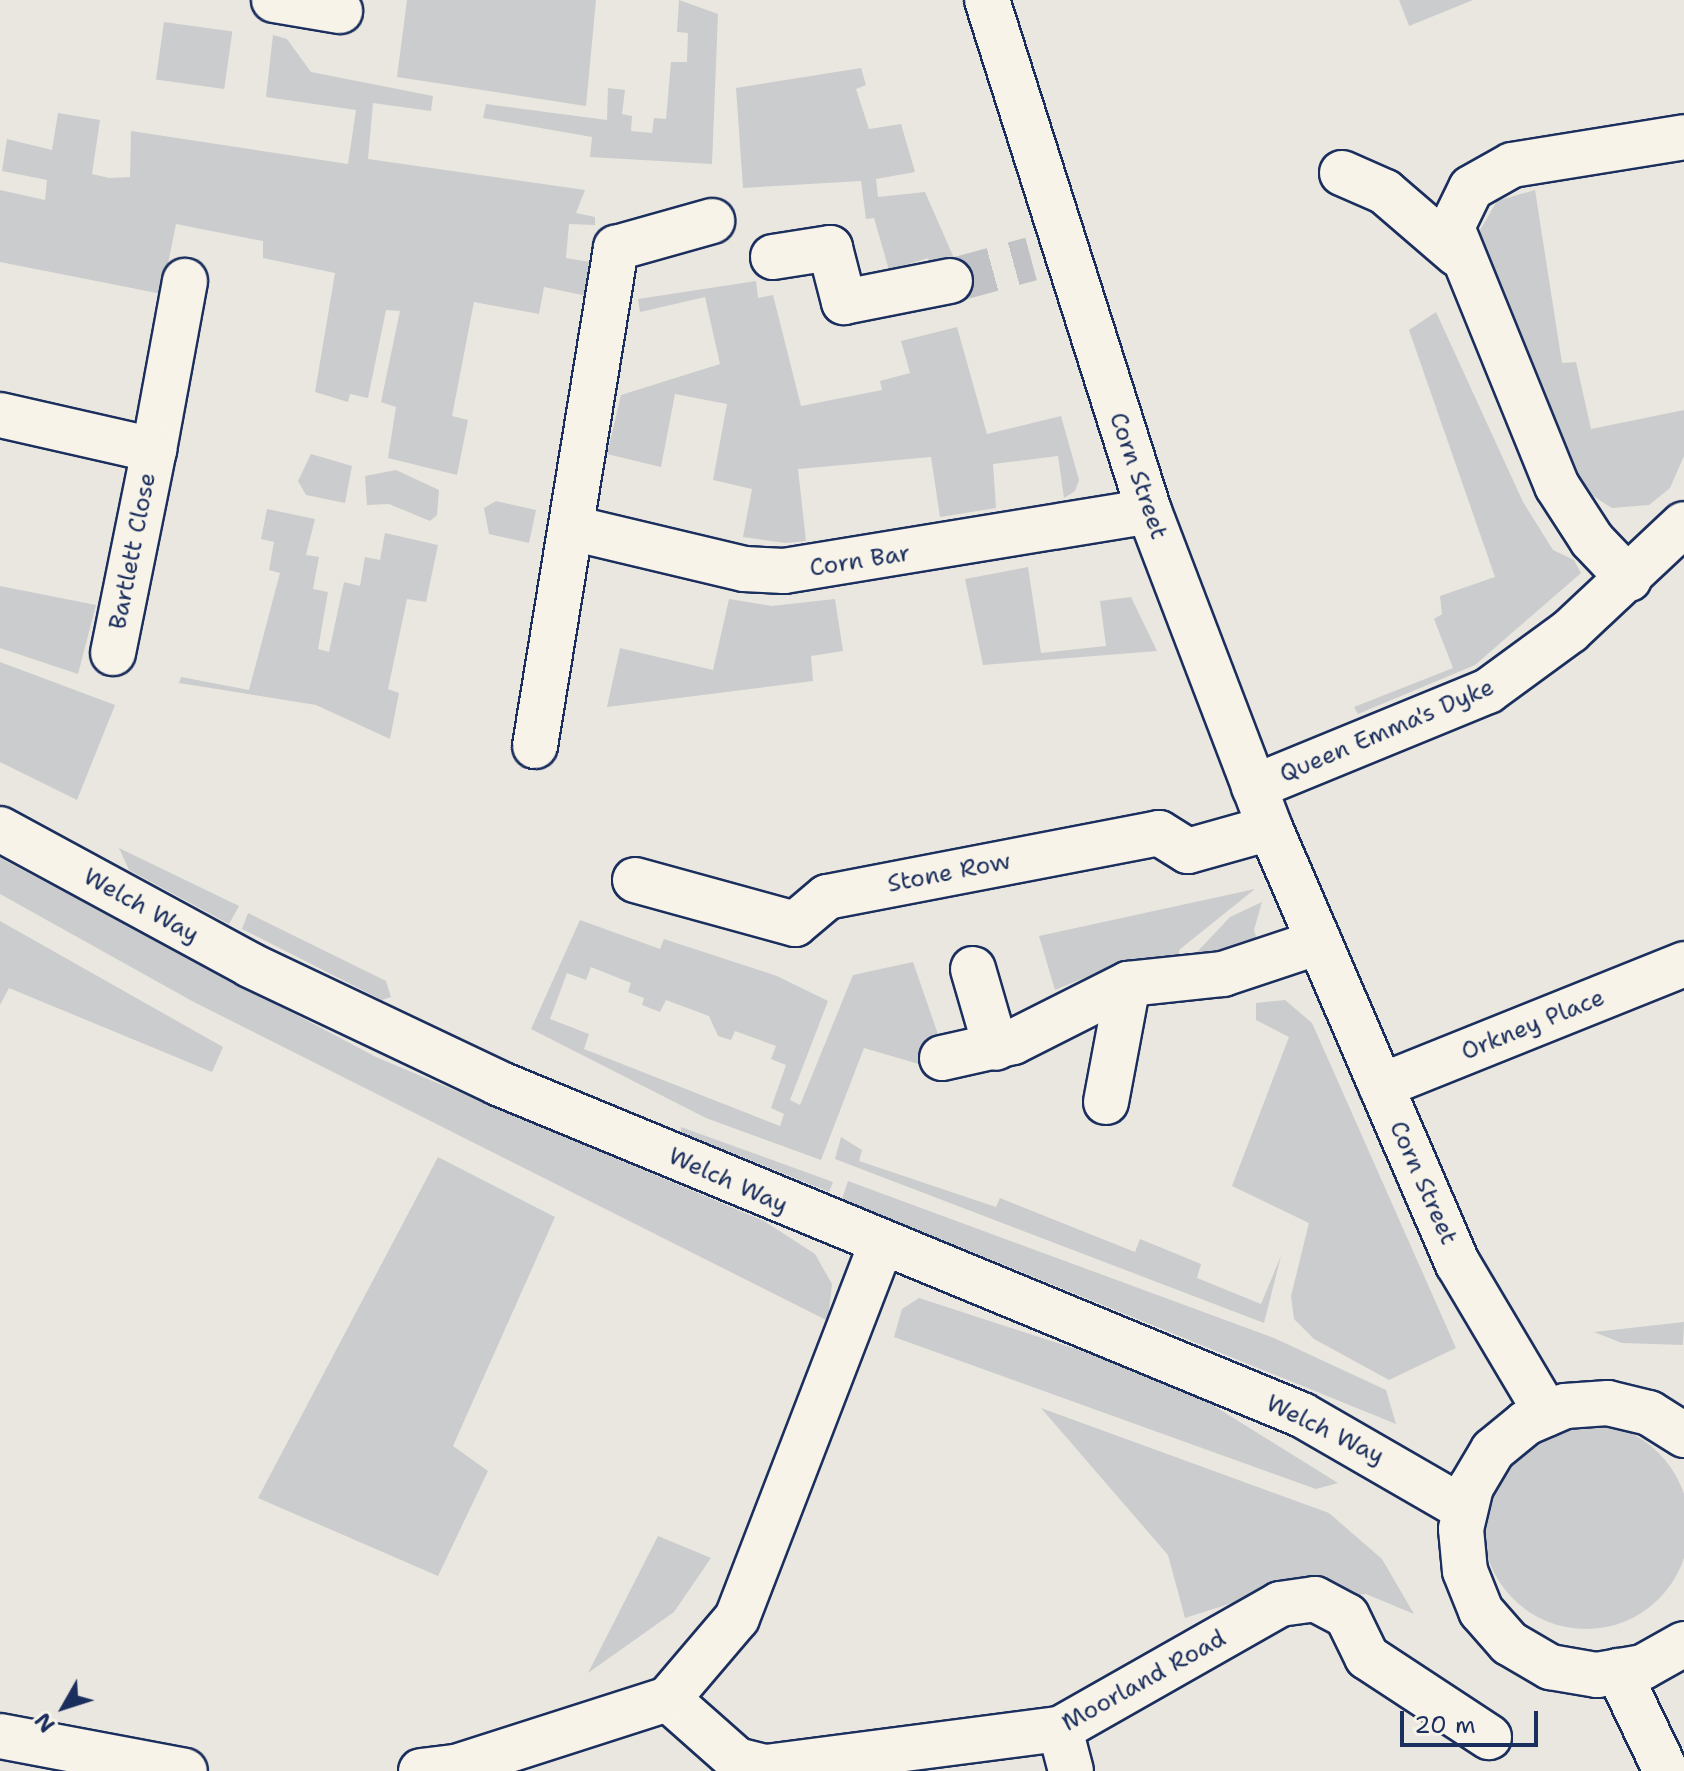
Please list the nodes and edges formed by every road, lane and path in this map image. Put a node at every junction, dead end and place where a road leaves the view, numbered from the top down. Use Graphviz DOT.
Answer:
graph roads {
  1 [pos="274,0"];
  2 [pos="987,0"];
  3 [pos="340,19"];
  4 [pos="1684,137"];
  5 [pos="1342,173"];
  6 [pos="712,221"];
  7 [pos="1457,254"];
  8 [pos="773,257"];
  9 [pos="185,281"];
  10 [pos="950,281"];
  11 [pos="0,415"];
  12 [pos="154,450"];
  13 [pos="1149,511"];
  14 [pos="1684,524"];
  15 [pos="572,528"];
  16 [pos="1629,579"];
  17 [pos="113,653"];
  18 [pos="535,746"];
  19 [pos="1254,787"];
  20 [pos="1270,828"];
  21 [pos="0,829"];
  22 [pos="635,880"];
  23 [pos="1319,942"];
  24 [pos="1684,964"];
  25 [pos="973,969"];
  26 [pos="1128,984"];
  27 [pos="996,1048"];
  28 [pos="942,1058"];
  29 [pos="1381,1086"];
  30 [pos="1106,1102"];
  31 [pos="881,1245"];
  32 [pos="1547,1414"];
  33 [pos="1684,1435"];
  34 [pos="1465,1509"];
  35 [pos="1684,1644"];
  36 [pos="1618,1671"];
  37 [pos="668,1699"];
  38 [pos="1060,1729"];
  39 [pos="0,1736"];
  40 [pos="1489,1737"];
  41 [pos="185,1771"];
  42 [pos="421,1771"];
  43 [pos="1071,1771"];
  44 [pos="1666,1771"];
  1 -- 3 [label="street"];
  2 -- 13 [label="street, Corn Street"];
  4 -- 7 [label="street"];
  5 -- 7 [label="street"];
  6 -- 15 [label="street"];
  7 -- 16 [label="street"];
  8 -- 10 [label="street"];
  9 -- 12 [label="street, Bartlett Close"];
  11 -- 12 [label="street, Bartlett Close"];
  12 -- 17 [label="street, Bartlett Close"];
  13 -- 15 [label="street, Corn Bar"];
  13 -- 19 [label="street, Corn Street"];
  14 -- 16 [label="street, Queen Emma's Dyke"];
  15 -- 18 [label="street"];
  16 -- 19 [label="street, Queen Emma's Dyke"];
  19 -- 20 [label="street, Corn Street"];
  20 -- 22 [label="street, Stone Row"];
  20 -- 23 [label="street, Corn Street"];
  21 -- 31 [label="street, Welch Way"];
  23 -- 26 [label="street"];
  23 -- 29 [label="street, Corn Street"];
  24 -- 29 [label="street, Orkney Place"];
  25 -- 27 [label="street"];
  26 -- 27 [label="street"];
  26 -- 30 [label="street"];
  27 -- 28 [label="street"];
  29 -- 32 [label="street, Corn Street"];
  31 -- 34 [label="street, Welch Way"];
  31 -- 37 [label="street"];
  32 -- 33 [label="street"];
  32 -- 34 [label="street"];
  34 -- 36 [label="street"];
  35 -- 36 [label="street"];
  36 -- 44 [label="street"];
  37 -- 38 [label="street, Moorland Road"];
  37 -- 42 [label="street"];
  38 -- 40 [label="street, Moorland Road"];
  38 -- 43 [label="street"];
  39 -- 41 [label="street"];
}
